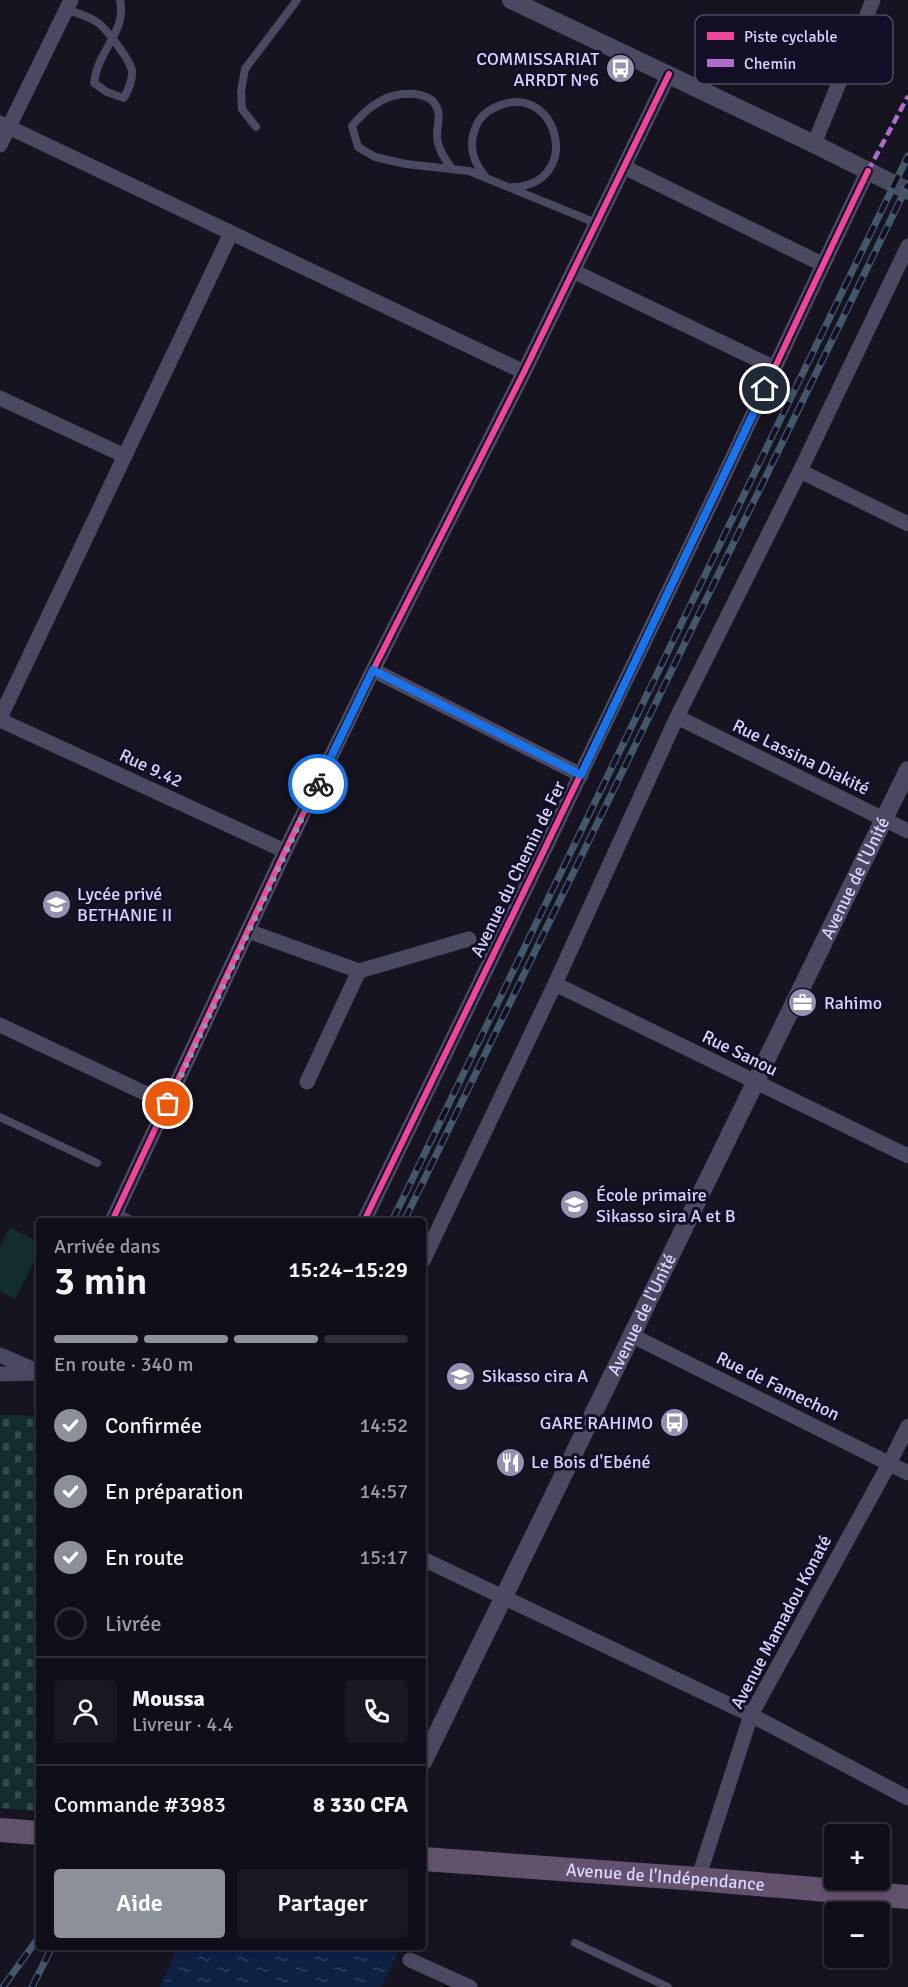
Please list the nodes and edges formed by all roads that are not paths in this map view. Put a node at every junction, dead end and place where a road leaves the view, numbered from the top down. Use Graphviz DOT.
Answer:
graph roads {
  1 [pos="120,0"];
  2 [pos="297,0"];
  3 [pos="511,0"];
  4 [pos="873,0"];
  5 [pos="68,5"];
  6 [pos="867,15"];
  7 [pos="112,38"];
  8 [pos="669,74"];
  9 [pos="839,84"];
  10 [pos="4,125"];
  11 [pos="256,127"];
  12 [pos="814,144"];
  13 [pos="0,145"];
  14 [pos="624,167"];
  15 [pos="452,169"];
  16 [pos="868,171"];
  17 [pos="497,182"];
  18 [pos="509,187"];
  19 [pos="908,191"];
  20 [pos="596,223"];
  21 [pos="231,233"];
  22 [pos="908,246"];
  23 [pos="822,264"];
  24 [pos="573,271"];
  25 [pos="775,368"];
  26 [pos="524,372"];
  27 [pos="0,398"];
  28 [pos="124,456"];
  29 [pos="800,471"];
  30 [pos="908,524"];
  31 [pos="373,670"];
  32 [pos="677,717"];
  33 [pos="0,719"];
  34 [pos="908,770"];
  35 [pos="581,775"];
  36 [pos="884,820"];
  37 [pos="908,831"];
  38 [pos="285,851"];
  39 [pos="248,931"];
  40 [pos="469,939"];
  41 [pos="359,971"];
  42 [pos="555,984"];
  43 [pos="0,1025"];
  44 [pos="307,1082"];
  45 [pos="754,1082"];
  46 [pos="168,1104"];
  47 [pos="0,1117"];
  48 [pos="908,1156"];
  49 [pos="97,1163"];
  50 [pos="114,1217"];
  51 [pos="365,1218"];
  52 [pos="426,1255"];
  53 [pos="631,1335"];
  54 [pos="0,1355"];
  55 [pos="36,1372"];
  56 [pos="36,1373"];
  57 [pos="0,1374"];
  58 [pos="908,1426"];
  59 [pos="890,1464"];
  60 [pos="908,1473"];
  61 [pos="426,1560"];
  62 [pos="502,1598"];
  63 [pos="751,1714"];
  64 [pos="426,1756"];
  65 [pos="908,1798"];
  66 [pos="0,1830"];
  67 [pos="36,1833"];
  68 [pos="426,1859"];
  69 [pos="698,1879"];
  70 [pos="908,1897"];
  71 [pos="575,1943"];
  72 [pos="410,1960"];
  73 [pos="470,1987"];
  74 [pos="668,1987"];
  1 -- 7 [label="lane"];
  2 -- 11 [label="lane"];
  3 -- 8 [label="street"];
  4 -- 6 [label="street"];
  5 -- 7 [label="lane"];
  5 -- 10 [label="street"];
  7 -- 7 [label="lane"];
  8 -- 12 [label="street"];
  8 -- 14 [label="street"];
  9 -- 12 [label="street"];
  10 -- 13 [label="street"];
  10 -- 21 [label="street"];
  12 -- 16 [label="street"];
  14 -- 20 [label="street"];
  14 -- 23 [label="street"];
  15 -- 15 [label="lane"];
  15 -- 17 [label="lane"];
  16 -- 19 [label="street"];
  16 -- 23 [label="street, Avenue du Chemin de Fer"];
  17 -- 18 [label="lane"];
  17 -- 18 [label="lane"];
  18 -- 20 [label="lane"];
  20 -- 24 [label="street"];
  21 -- 26 [label="street"];
  21 -- 28 [label="street"];
  22 -- 29 [label="street"];
  23 -- 25 [label="street, Avenue du Chemin de Fer"];
  24 -- 25 [label="street"];
  24 -- 26 [label="street"];
  25 -- 35 [label="street, Avenue du Chemin de Fer"];
  26 -- 31 [label="street"];
  27 -- 28 [label="street"];
  28 -- 33 [label="street"];
  29 -- 30 [label="street"];
  29 -- 32 [label="street"];
  31 -- 35 [label="street"];
  31 -- 38 [label="street"];
  32 -- 36 [label="street, Rue Lassina Diakité"];
  32 -- 42 [label="street"];
  33 -- 38 [label="street, Rue 9.42"];
  34 -- 36 [label="street, Avenue de l'Unité"];
  35 -- 51 [label="street, Avenue du Chemin de Fer"];
  36 -- 37 [label="street, Rue Lassina Diakité"];
  36 -- 45 [label="street, Avenue de l'Unité"];
  38 -- 39 [label="street"];
  39 -- 41 [label="street"];
  39 -- 46 [label="street"];
  40 -- 41 [label="street"];
  41 -- 44 [label="street"];
  42 -- 45 [label="street, Rue Sanou"];
  42 -- 52 [label="street"];
  43 -- 46 [label="street"];
  45 -- 48 [label="street, Rue Sanou"];
  45 -- 53 [label="street, Avenue de l'Unité"];
  46 -- 50 [label="street"];
  47 -- 49 [label="lane"];
  53 -- 59 [label="street, Rue de Famechon"];
  53 -- 62 [label="street, Avenue de l'Unité"];
  54 -- 55 [label="street"];
  56 -- 57 [label="street"];
  58 -- 59 [label="street, Avenue Mamadou Konaté"];
  59 -- 60 [label="street, Rue de Famechon"];
  59 -- 63 [label="street, Avenue Mamadou Konaté"];
  61 -- 62 [label="street"];
  62 -- 63 [label="street"];
  62 -- 64 [label="street, Avenue de l'Unité"];
  63 -- 65 [label="street"];
  63 -- 69 [label="street, Avenue Mamadou Konaté"];
  66 -- 67 [label="highway"];
  68 -- 69 [label="highway, Avenue de l'Indépendance"];
  69 -- 70 [label="highway, Avenue de l'Indépendance"];
  71 -- 74 [label="lane"];
  72 -- 73 [label="street"];
}
